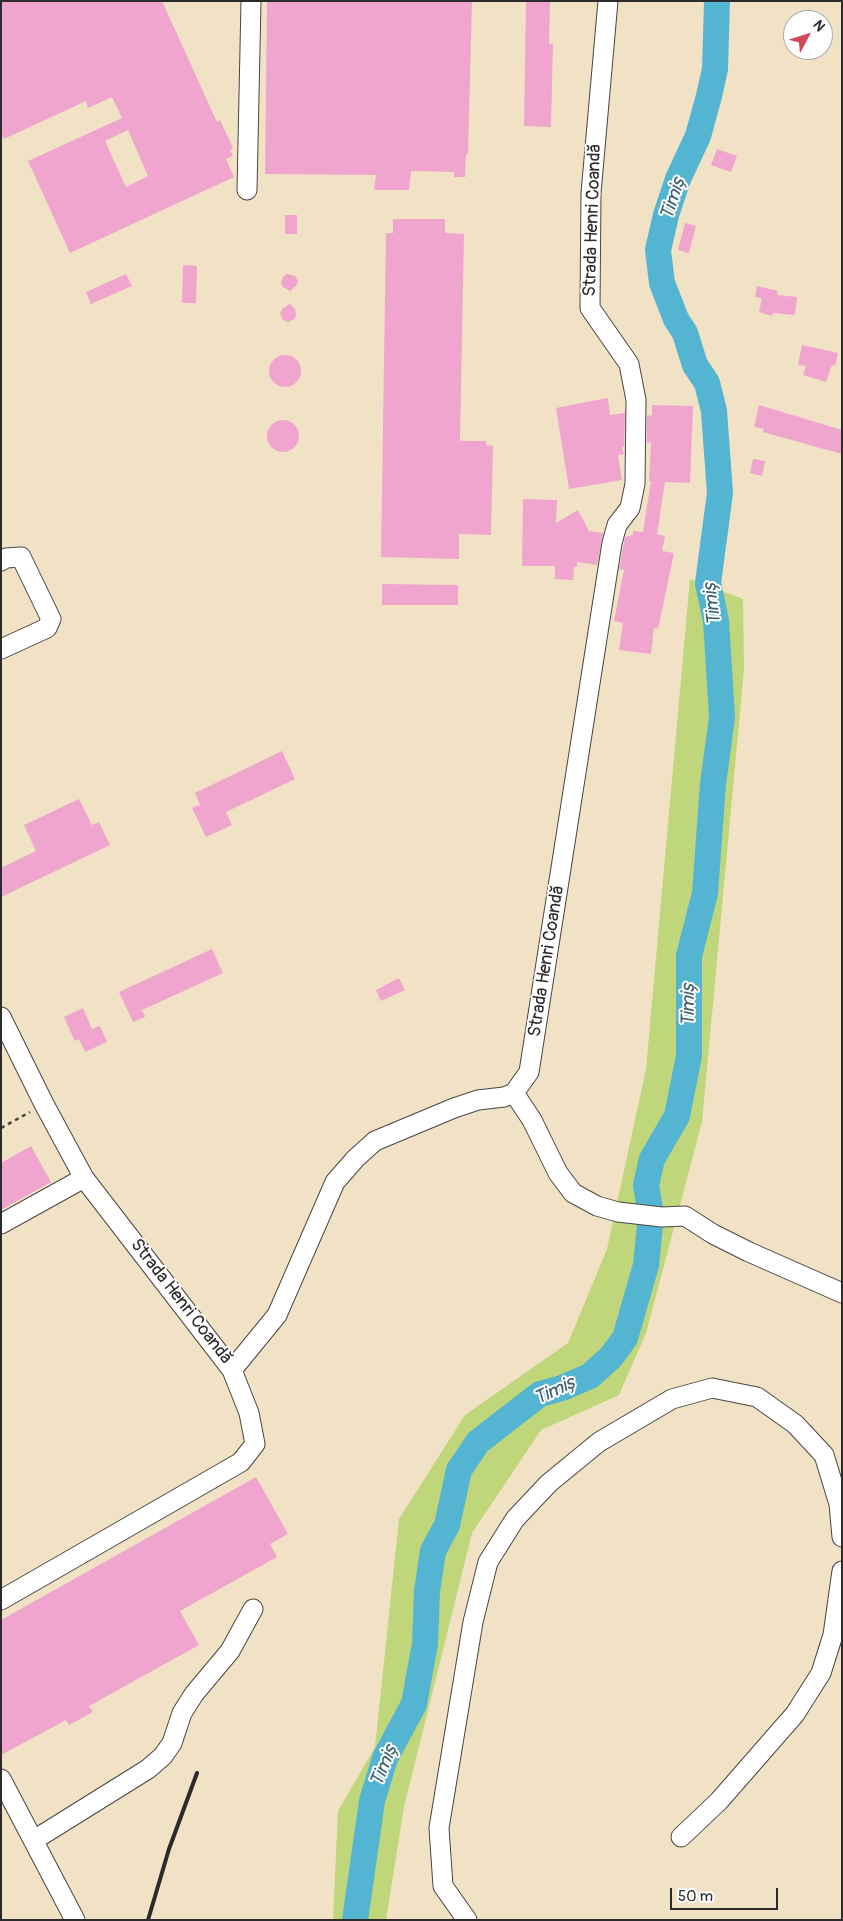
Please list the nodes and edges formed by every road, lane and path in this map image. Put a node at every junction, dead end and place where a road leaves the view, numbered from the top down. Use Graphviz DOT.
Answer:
graph roads {
  1 [pos="252,1"];
  2 [pos="608,1"];
  3 [pos="247,190"];
  4 [pos="1,561"];
  5 [pos="1,649"];
  6 [pos="1,1017"];
  7 [pos="514,1094"];
  8 [pos="44,1104"];
  9 [pos="1,1128"];
  10 [pos="84,1178"];
  11 [pos="1,1224"];
  12 [pos="842,1293"];
  13 [pos="232,1370"];
  14 [pos="842,1537"];
  15 [pos="842,1571"];
  16 [pos="1,1600"];
  17 [pos="253,1609"];
  18 [pos="1,1779"];
  19 [pos="681,1837"];
  20 [pos="34,1840"];
  21 [pos="75,1920"];
  22 [pos="467,1920"];
  1 -- 3 [label="street"];
  2 -- 7 [label="street, Strada Henri Coandă"];
  4 -- 5 [label="street"];
  6 -- 8 [label="street, Strada Henri Coandă"];
  7 -- 12 [label="street"];
  7 -- 13 [label="street, Strada Henri Coandă"];
  8 -- 9 [label="path"];
  8 -- 10 [label="street, Strada Henri Coandă"];
  10 -- 11 [label="street"];
  10 -- 13 [label="street, Strada Henri Coandă"];
  13 -- 16 [label="street"];
  14 -- 22 [label="street"];
  15 -- 19 [label="street"];
  17 -- 20 [label="street"];
  18 -- 20 [label="street"];
  20 -- 21 [label="street"];
}
